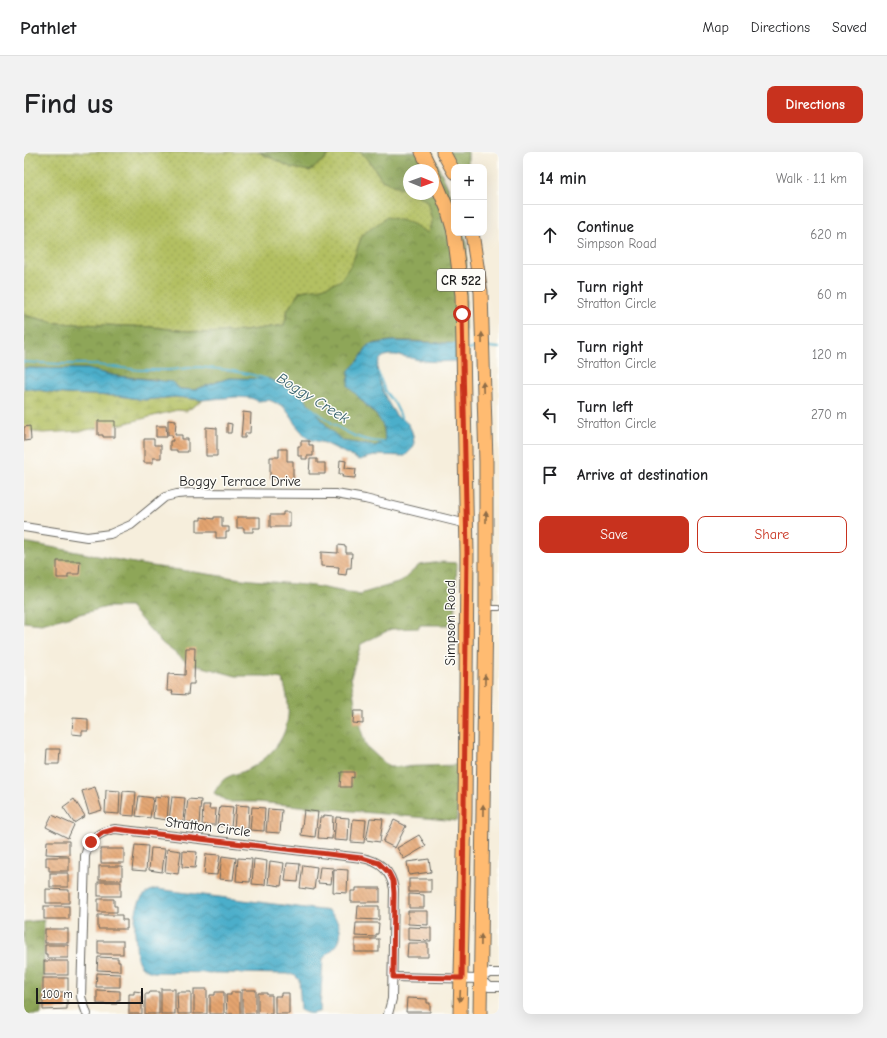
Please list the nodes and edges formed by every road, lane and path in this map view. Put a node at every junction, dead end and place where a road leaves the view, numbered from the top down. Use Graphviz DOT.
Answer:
graph roads {
  1 [pos="422,152"];
  2 [pos="443,152"];
  3 [pos="428,164"];
  4 [pos="451,167"];
  5 [pos="439,189"];
  6 [pos="451,222"];
  7 [pos="455,236"];
  8 [pos="473,236"];
  9 [pos="467,524"];
  10 [pos="24,527"];
  11 [pos="487,570"];
  12 [pos="493,608"];
  13 [pos="466,676"];
  14 [pos="485,704"];
  15 [pos="499,973"];
  16 [pos="393,977"];
  17 [pos="470,978"];
  18 [pos="499,987"];
  19 [pos="87,1014"];
  20 [pos="388,1014"];
  21 [pos="460,1014"];
  22 [pos="480,1014"];
  1 -- 3 [label="main road"];
  2 -- 4 [label="main road"];
  5 -- 6 [label="main road, Simpson Road / CR 522"];
  7 -- 9 [label="main road, Simpson Road / CR 522"];
  11 -- 8 [label="main road, Simpson Road / CR 522, one-way"];
  9 -- 10 [label="street, Boggy Terrace Drive"];
  9 -- 11 [label="main road"];
  9 -- 13 [label="main road, Simpson Road / CR 522"];
  11 -- 12 [label="main road, Simpson Road / CR 522"];
  14 -- 12 [label="main road, Simpson Road / CR 522, one-way"];
  13 -- 14 [label="main road"];
  13 -- 17 [label="main road, Simpson Road / CR 522"];
  17 -- 14 [label="main road, Simpson Road / CR 522, one-way"];
  15 -- 17 [label="street"];
  16 -- 17 [label="street"];
  16 -- 19 [label="street, Stratton Circle"];
  16 -- 20 [label="street, Stratton Circle"];
  17 -- 18 [label="street"];
  17 -- 21 [label="main road, Simpson Road / CR 522, one-way"];
  17 -- 22 [label="main road, Simpson Road / CR 522"];
}
